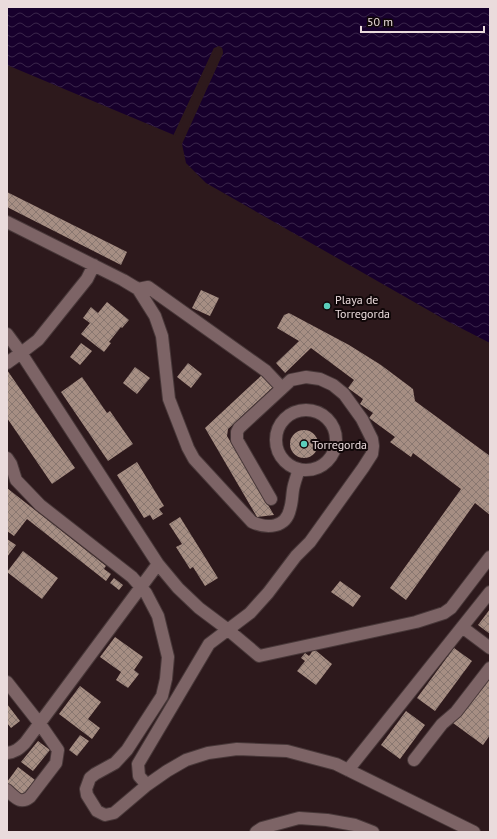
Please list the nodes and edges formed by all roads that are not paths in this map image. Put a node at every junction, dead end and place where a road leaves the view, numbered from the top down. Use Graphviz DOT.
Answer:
graph roads {
  1 [pos="7,222"];
  2 [pos="94,265"];
  3 [pos="138,289"];
  4 [pos="7,334"];
  5 [pos="21,352"];
  6 [pos="7,363"];
  7 [pos="282,388"];
  8 [pos="8,464"];
  9 [pos="299,469"];
  10 [pos="271,499"];
  11 [pos="490,557"];
  12 [pos="158,564"];
  13 [pos="141,587"];
  14 [pos="490,592"];
  15 [pos="462,627"];
  16 [pos="227,629"];
  17 [pos="490,648"];
  18 [pos="490,668"];
  19 [pos="7,682"];
  20 [pos="40,724"];
  21 [pos="8,754"];
  22 [pos="414,760"];
  23 [pos="348,770"];
  24 [pos="147,785"];
  25 [pos="7,790"];
  26 [pos="256,832"];
  27 [pos="374,832"];
  28 [pos="474,832"];
  1 -- 2 [label="street"];
  2 -- 3 [label="street"];
  2 -- 5 [label="street"];
  3 -- 7 [label="street"];
  3 -- 9 [label="street"];
  4 -- 5 [label="street"];
  5 -- 6 [label="street"];
  5 -- 12 [label="street"];
  7 -- 10 [label="street"];
  7 -- 16 [label="street"];
  8 -- 13 [label="street"];
  9 -- 9 [label="street"];
  11 -- 16 [label="street"];
  12 -- 13 [label="street"];
  12 -- 16 [label="street"];
  13 -- 20 [label="street"];
  13 -- 24 [label="street"];
  14 -- 15 [label="street"];
  15 -- 17 [label="street"];
  15 -- 23 [label="street"];
  16 -- 24 [label="street"];
  18 -- 22 [label="street"];
  19 -- 20 [label="street"];
  20 -- 21 [label="street"];
  20 -- 25 [label="street"];
  23 -- 24 [label="street"];
  23 -- 28 [label="street"];
  26 -- 27 [label="street"];
}
